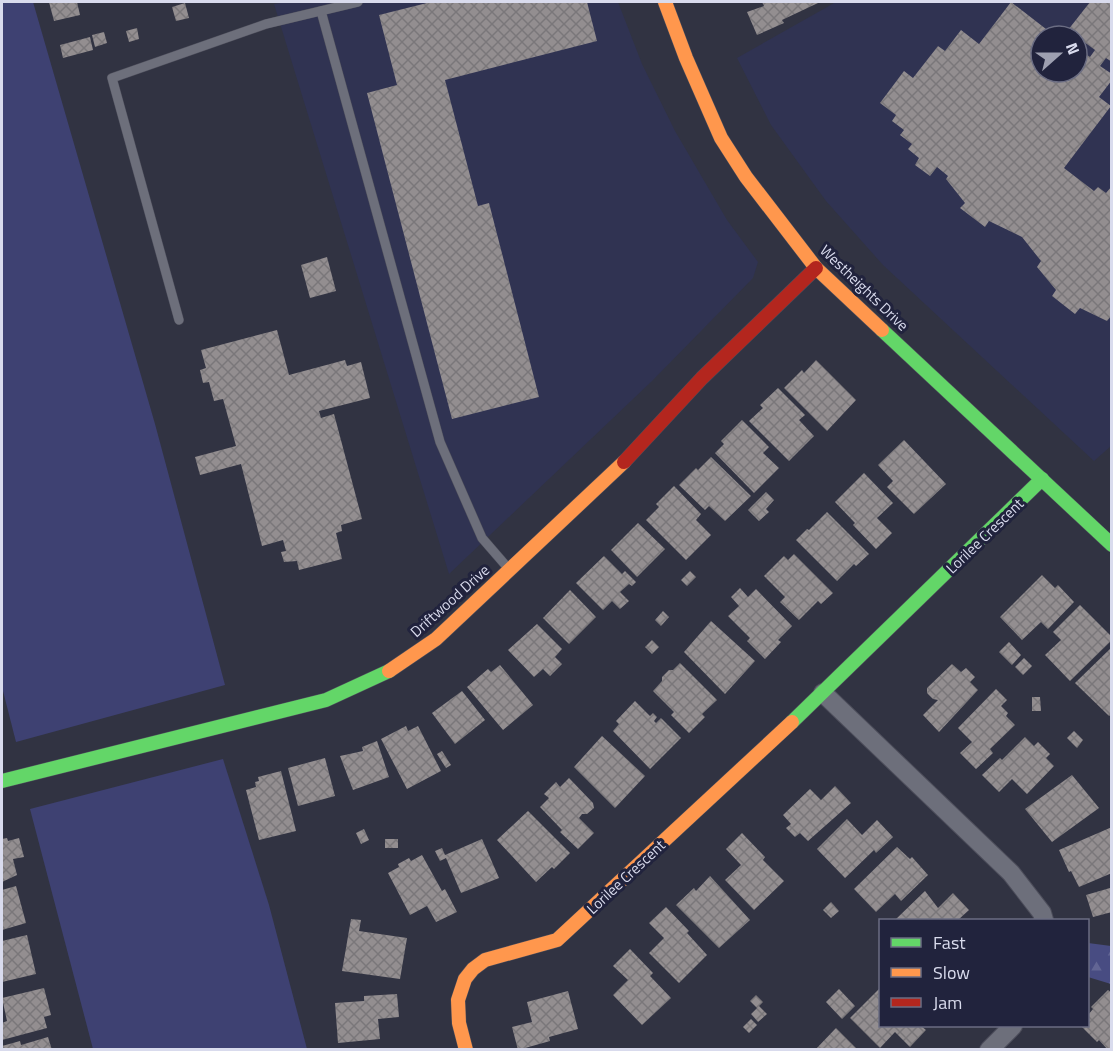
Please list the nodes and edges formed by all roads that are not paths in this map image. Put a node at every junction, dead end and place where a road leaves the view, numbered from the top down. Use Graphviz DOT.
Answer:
graph roads {
  1 [pos="358,2"];
  2 [pos="665,2"];
  3 [pos="321,11"];
  4 [pos="816,268"];
  5 [pos="179,320"];
  6 [pos="1042,479"];
  7 [pos="1112,545"];
  8 [pos="510,570"];
  9 [pos="823,693"];
  10 [pos="2,781"];
  11 [pos="1043,919"];
  12 [pos="1012,1027"];
  13 [pos="466,1050"];
  14 [pos="989,1050"];
  1 -- 3 [label="lane"];
  2 -- 4 [label="street, Westheights Drive"];
  3 -- 5 [label="lane"];
  3 -- 8 [label="lane"];
  4 -- 6 [label="street, Westheights Drive"];
  4 -- 8 [label="street, Driftwood Drive"];
  6 -- 7 [label="street, Westheights Drive"];
  6 -- 9 [label="street, Lorilee Crescent"];
  8 -- 10 [label="street, Driftwood Drive"];
  9 -- 11 [label="street"];
  9 -- 13 [label="street, Lorilee Crescent"];
  12 -- 14 [label="street"];
}
